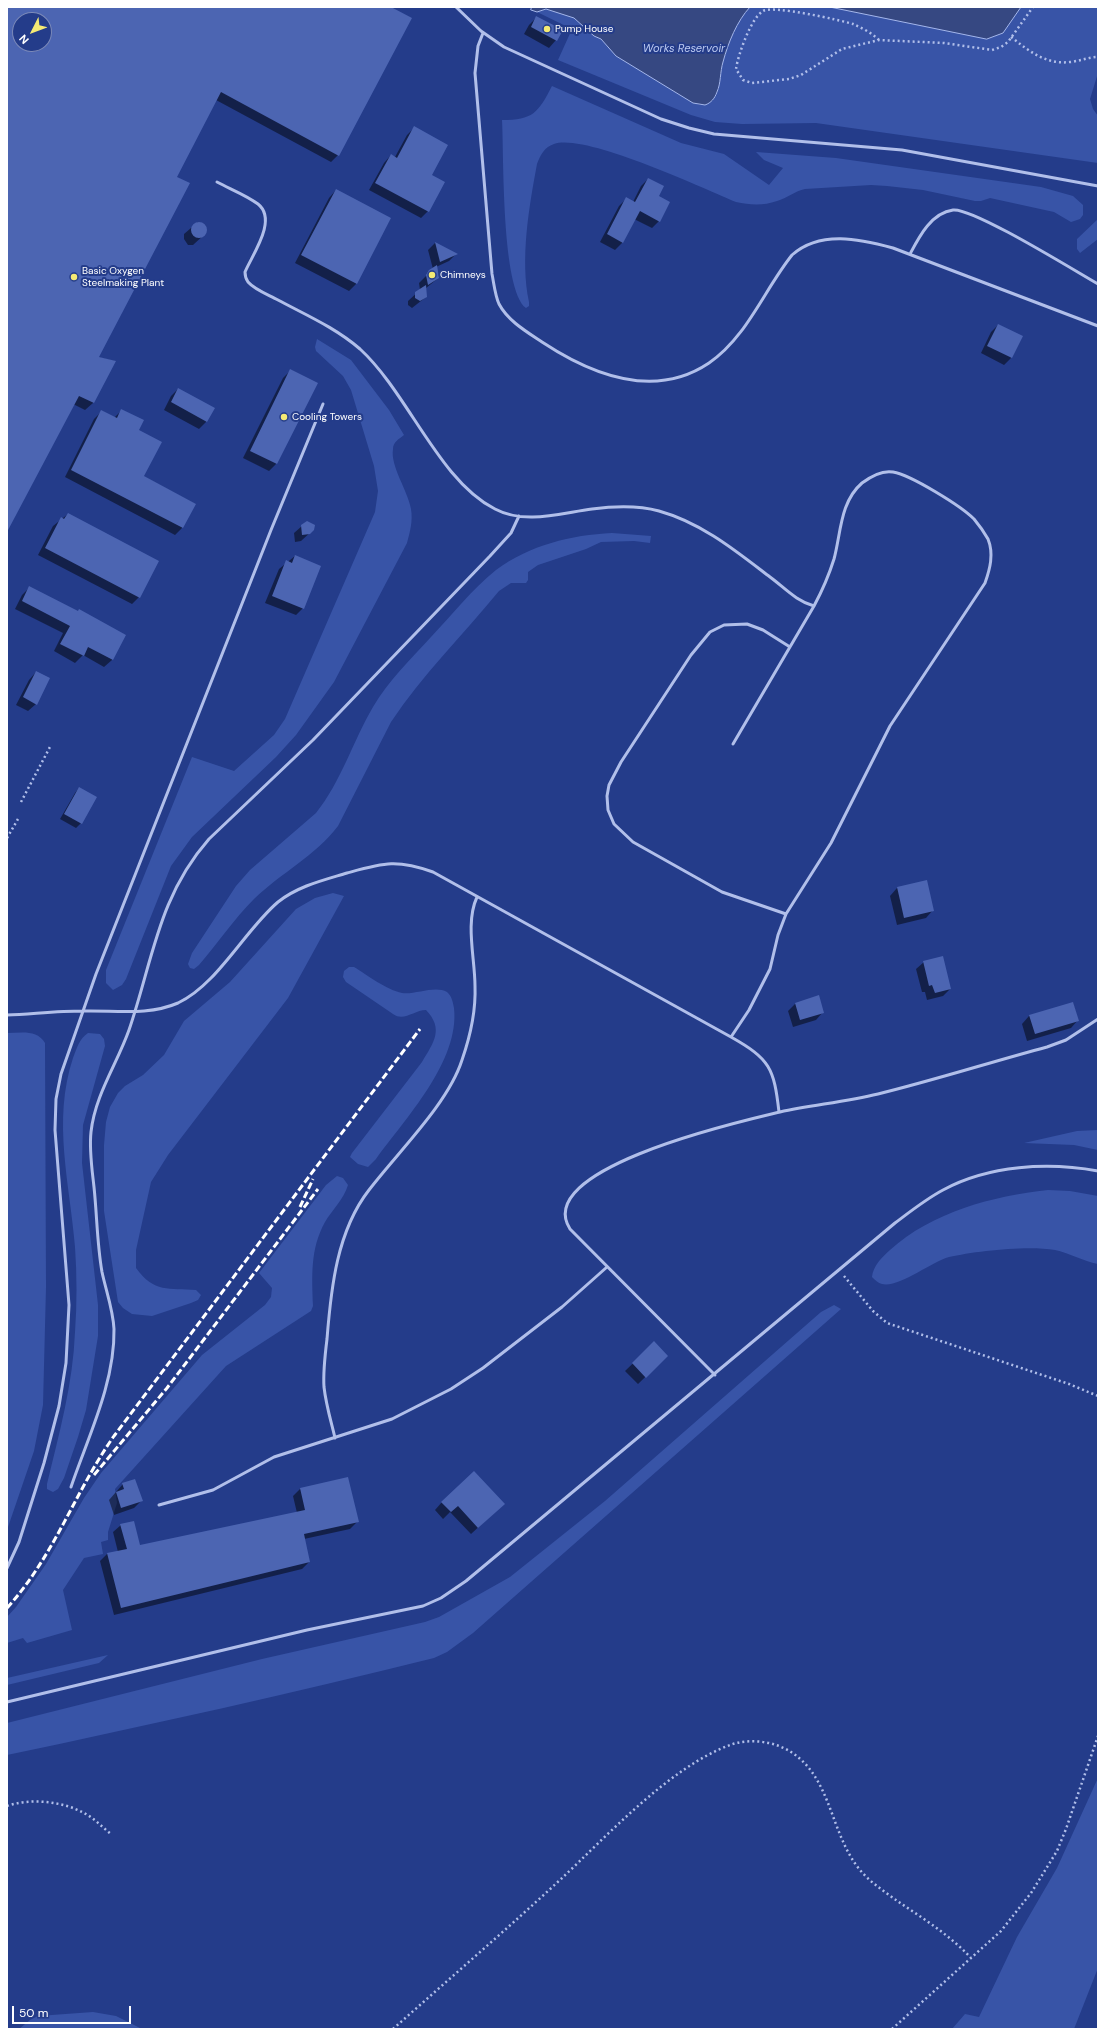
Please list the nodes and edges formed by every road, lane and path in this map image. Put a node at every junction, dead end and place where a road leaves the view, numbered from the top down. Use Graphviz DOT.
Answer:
graph roads {
  1 [pos="456,7"];
  2 [pos="1033,7"];
  3 [pos="483,33"];
  4 [pos="1011,37"];
  5 [pos="879,40"];
  6 [pos="1098,57"];
  7 [pos="217,182"];
  8 [pos="1098,186"];
  9 [pos="910,254"];
  10 [pos="1098,284"];
  11 [pos="1098,326"];
  12 [pos="323,404"];
  13 [pos="519,516"];
  14 [pos="814,606"];
  15 [pos="790,647"];
  16 [pos="733,744"];
  17 [pos="51,745"];
  18 [pos="21,802"];
  19 [pos="18,819"];
  20 [pos="7,838"];
  21 [pos="477,897"];
  22 [pos="786,914"];
  23 [pos="83,1011"];
  24 [pos="134,1012"];
  25 [pos="7,1015"];
  26 [pos="1098,1019"];
  27 [pos="731,1037"];
  28 [pos="779,1112"];
  29 [pos="1098,1171"];
  30 [pos="607,1267"];
  31 [pos="839,1270"];
  32 [pos="715,1375"];
  33 [pos="1098,1396"];
  34 [pos="335,1438"];
  35 [pos="71,1487"];
  36 [pos="159,1505"];
  37 [pos="7,1568"];
  38 [pos="7,1702"];
  39 [pos="1098,1736"];
  40 [pos="7,1806"];
  41 [pos="110,1834"];
  42 [pos="970,1958"];
  43 [pos="393,2029"];
  44 [pos="892,2029"];
  1 -- 3 [label="lane"];
  2 -- 4 [label="path"];
  3 -- 8 [label="lane"];
  3 -- 9 [label="lane"];
  4 -- 5 [label="path"];
  4 -- 6 [label="path"];
  5 -- 5 [label="path"];
  7 -- 13 [label="lane"];
  9 -- 10 [label="lane"];
  9 -- 11 [label="lane"];
  12 -- 23 [label="lane"];
  13 -- 14 [label="lane"];
  13 -- 24 [label="lane"];
  14 -- 15 [label="lane"];
  14 -- 22 [label="lane"];
  15 -- 16 [label="lane"];
  15 -- 22 [label="lane"];
  17 -- 18 [label="path"];
  19 -- 20 [label="path"];
  21 -- 24 [label="lane"];
  21 -- 27 [label="lane"];
  21 -- 34 [label="lane"];
  22 -- 27 [label="lane"];
  23 -- 24 [label="lane"];
  23 -- 25 [label="lane"];
  23 -- 37 [label="lane"];
  24 -- 35 [label="lane"];
  26 -- 28 [label="lane"];
  27 -- 28 [label="lane"];
  28 -- 30 [label="lane"];
  29 -- 31 [label="lane"];
  30 -- 32 [label="lane"];
  30 -- 34 [label="lane"];
  31 -- 32 [label="lane"];
  31 -- 33 [label="path"];
  32 -- 38 [label="lane"];
  34 -- 36 [label="lane"];
  39 -- 42 [label="path"];
  40 -- 41 [label="path"];
  42 -- 43 [label="path"];
  42 -- 44 [label="path"];
}
